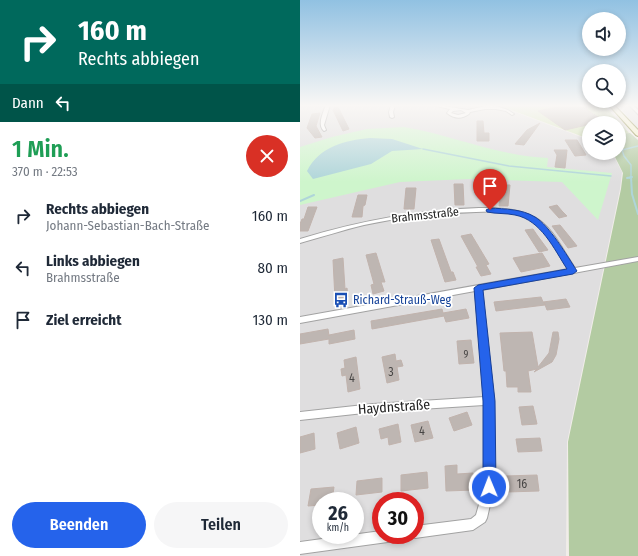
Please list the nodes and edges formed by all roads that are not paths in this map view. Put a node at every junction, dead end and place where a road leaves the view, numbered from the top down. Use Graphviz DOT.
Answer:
graph roads {
  1 [pos="300,241"];
  2 [pos="638,258"];
  3 [pos="573,271"];
  4 [pos="478,288"];
  5 [pos="300,320"];
  6 [pos="489,401"];
  7 [pos="300,416"];
  8 [pos="424,531"];
  9 [pos="372,538"];
  10 [pos="300,548"];
  1 -- 3 [label="street, Brahmsstraße"];
  2 -- 3 [label="street"];
  3 -- 4 [label="street"];
  4 -- 5 [label="street"];
  4 -- 6 [label="street"];
  6 -- 7 [label="street, Haydnstraße"];
  6 -- 8 [label="street"];
  9 -- 10 [label="street"];
}
